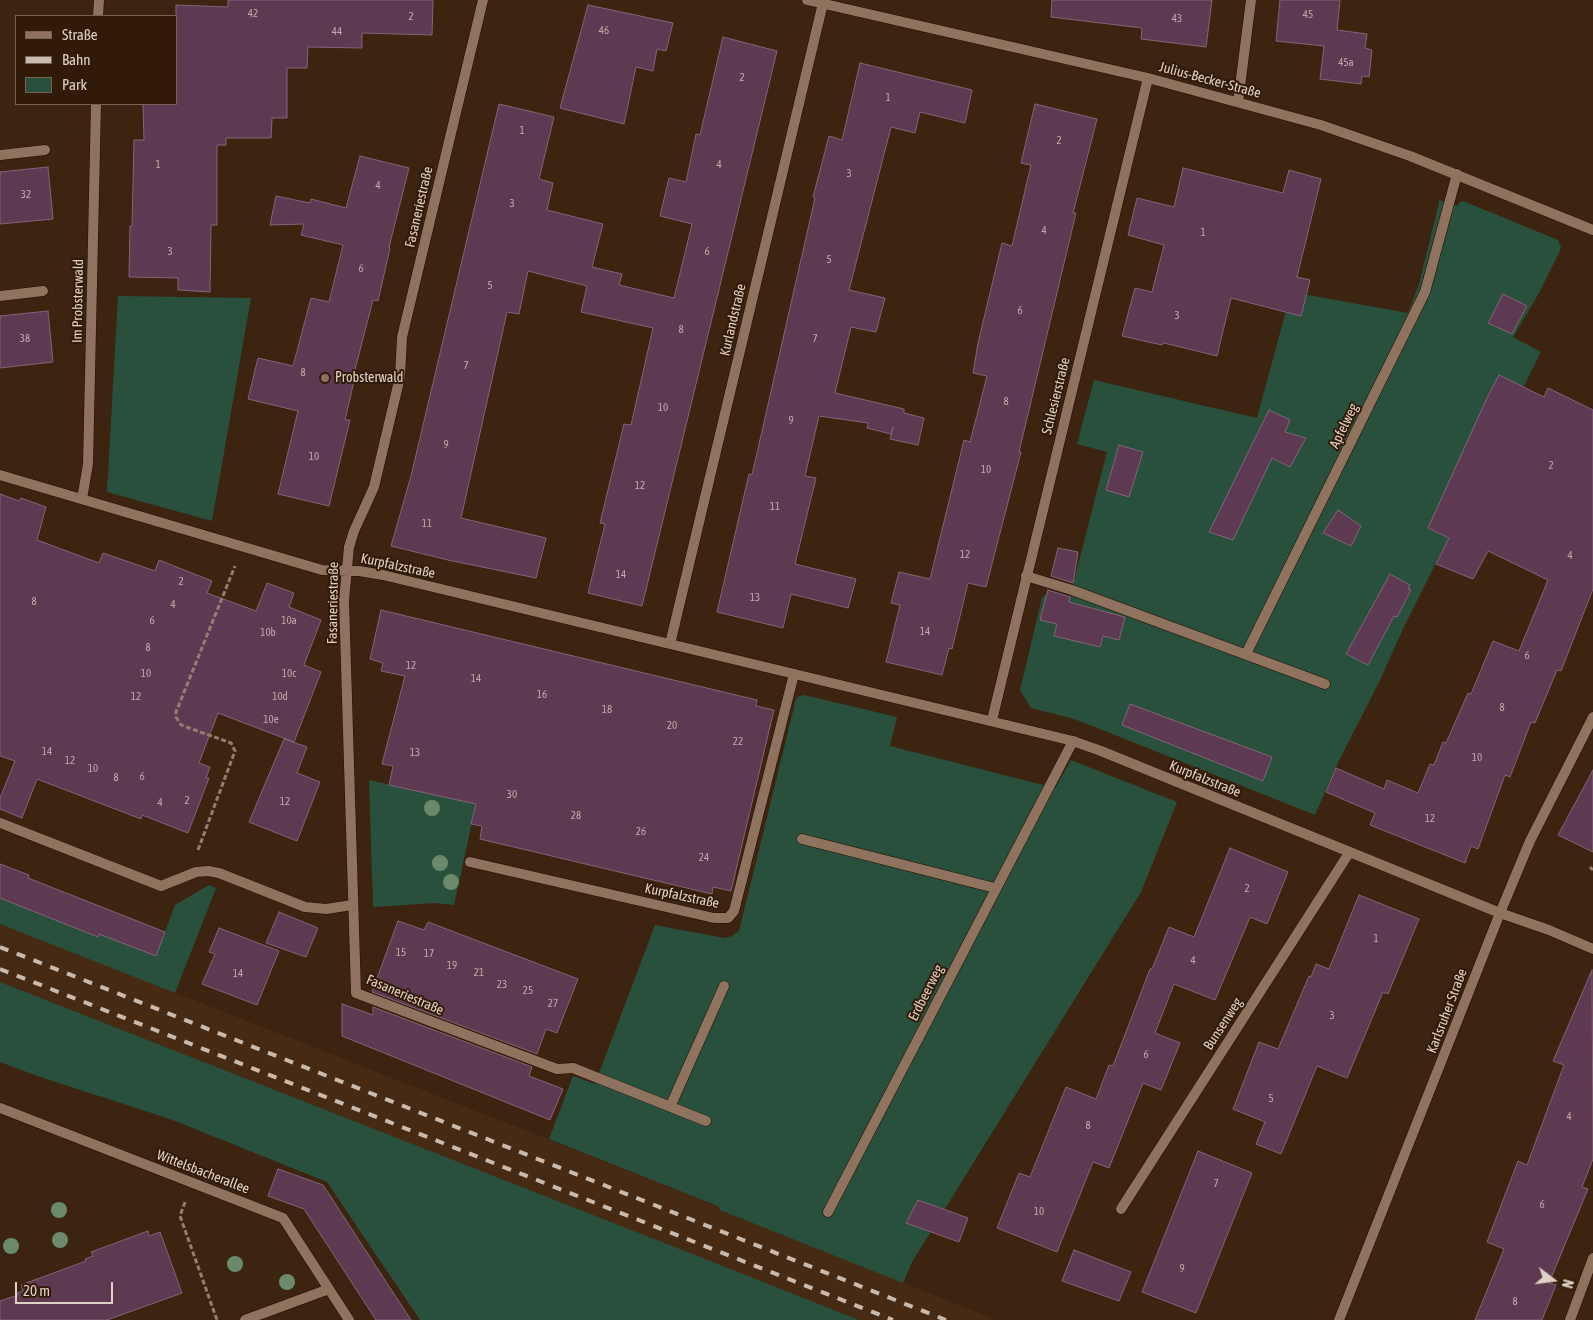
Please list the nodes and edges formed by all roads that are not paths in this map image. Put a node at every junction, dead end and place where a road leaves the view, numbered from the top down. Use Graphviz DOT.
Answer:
graph roads {
  1 [pos="98,0"];
  2 [pos="483,0"];
  3 [pos="1251,0"];
  4 [pos="816,1"];
  5 [pos="98,15"];
  6 [pos="1148,78"];
  7 [pos="1238,102"];
  8 [pos="96,105"];
  9 [pos="45,150"];
  10 [pos="0,155"];
  11 [pos="1457,174"];
  12 [pos="1593,230"];
  13 [pos="43,291"];
  14 [pos="0,296"];
  15 [pos="0,475"];
  16 [pos="82,499"];
  17 [pos="346,570"];
  18 [pos="1026,576"];
  19 [pos="670,644"];
  20 [pos="1246,654"];
  21 [pos="794,674"];
  22 [pos="1324,684"];
  23 [pos="1593,717"];
  24 [pos="992,720"];
  25 [pos="1073,741"];
  26 [pos="0,823"];
  27 [pos="802,839"];
  28 [pos="1349,853"];
  29 [pos="470,862"];
  30 [pos="995,888"];
  31 [pos="352,905"];
  32 [pos="1500,913"];
  33 [pos="1593,949"];
  34 [pos="724,986"];
  35 [pos="670,1107"];
  36 [pos="0,1108"];
  37 [pos="706,1121"];
  38 [pos="1121,1209"];
  39 [pos="828,1212"];
  40 [pos="1593,1258"];
  41 [pos="329,1289"];
  42 [pos="246,1320"];
  43 [pos="349,1320"];
  44 [pos="1339,1320"];
  45 [pos="1570,1320"];
  1 -- 5 [label="street"];
  2 -- 17 [label="street, Fasaneriestraße"];
  3 -- 7 [label="street"];
  4 -- 6 [label="street, Julius-Becker-Straße"];
  4 -- 19 [label="street, Kurlandstraße"];
  6 -- 7 [label="street, Julius-Becker-Straße"];
  6 -- 18 [label="street, Schlesierstraße"];
  7 -- 11 [label="street, Julius-Becker-Straße"];
  8 -- 16 [label="street, Im Probsterwald"];
  9 -- 10 [label="street"];
  11 -- 12 [label="street, Julius-Becker-Straße"];
  11 -- 20 [label="street, Apfelweg"];
  13 -- 14 [label="street"];
  15 -- 16 [label="street, Kurpfalzstraße"];
  16 -- 17 [label="street, Kurpfalzstraße"];
  17 -- 19 [label="street, Kurpfalzstraße"];
  17 -- 31 [label="street, Fasaneriestraße"];
  18 -- 20 [label="street"];
  18 -- 24 [label="street, Schlesierstraße"];
  19 -- 21 [label="street, Kurpfalzstraße"];
  20 -- 22 [label="street"];
  21 -- 24 [label="street, Kurpfalzstraße"];
  21 -- 29 [label="street, Kurpfalzstraße"];
  23 -- 32 [label="street, Karlsruher Straße"];
  24 -- 25 [label="street, Kurpfalzstraße"];
  25 -- 28 [label="street, Kurpfalzstraße"];
  25 -- 30 [label="street, Erdbeerweg"];
  26 -- 31 [label="street"];
  27 -- 30 [label="street"];
  28 -- 32 [label="street, Kurpfalzstraße"];
  28 -- 38 [label="street, Bunsenweg"];
  30 -- 39 [label="street, Erdbeerweg"];
  31 -- 35 [label="street, Fasaneriestraße"];
  32 -- 33 [label="street, Kurpfalzstraße"];
  32 -- 44 [label="street, Karlsruher Straße"];
  34 -- 35 [label="street"];
  35 -- 37 [label="street"];
  36 -- 41 [label="street, Wittelsbacherallee"];
  40 -- 45 [label="street"];
  41 -- 42 [label="street"];
  41 -- 43 [label="street, Wittelsbacherallee"];
}
